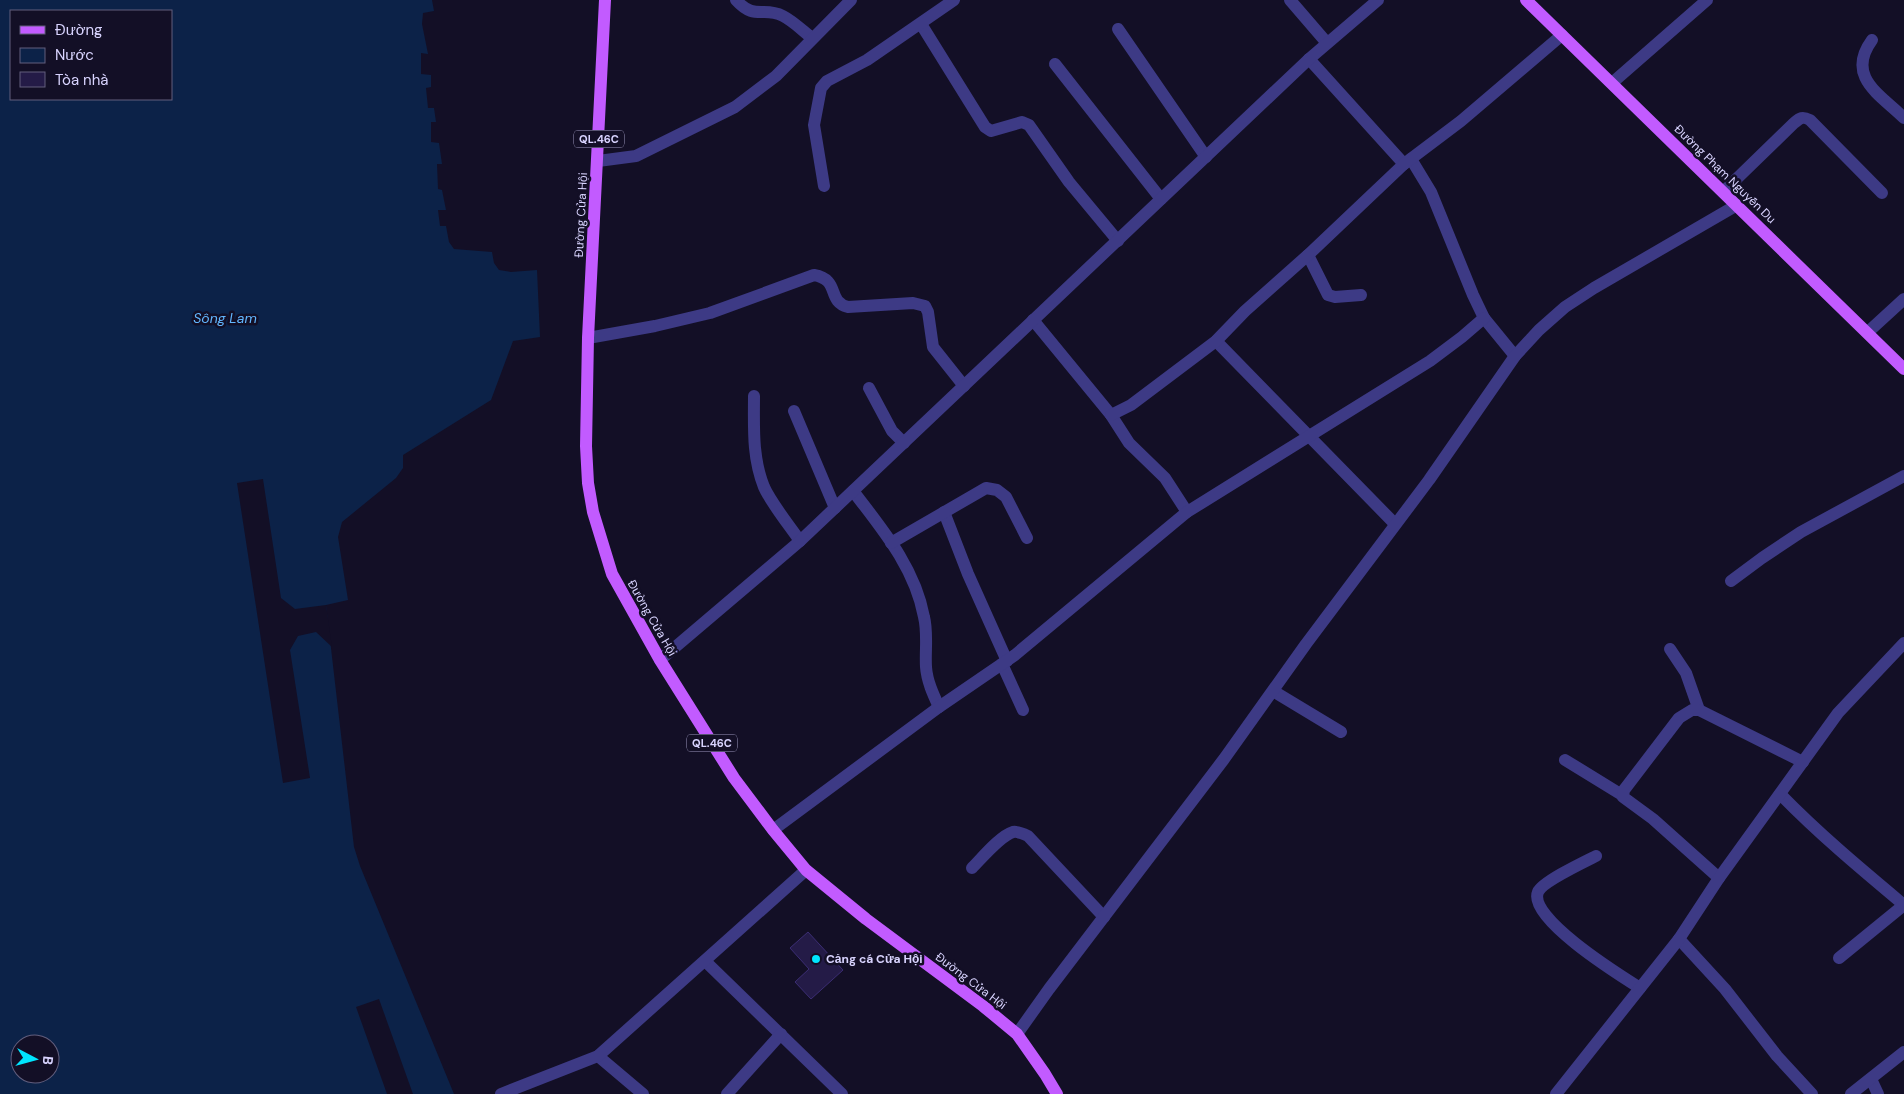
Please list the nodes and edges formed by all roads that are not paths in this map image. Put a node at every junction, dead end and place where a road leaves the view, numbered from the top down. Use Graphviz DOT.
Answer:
graph roads {
  1 [pos="604,0"];
  2 [pos="736,0"];
  3 [pos="852,0"];
  4 [pos="954,0"];
  5 [pos="1290,0"];
  6 [pos="1378,0"];
  7 [pos="1526,0"];
  8 [pos="1707,0"];
  9 [pos="921,24"];
  10 [pos="1118,29"];
  11 [pos="1562,35"];
  12 [pos="812,38"];
  13 [pos="1872,40"];
  14 [pos="1327,43"];
  15 [pos="1309,59"];
  16 [pos="1055,64"];
  17 [pos="1612,83"];
  18 [pos="1904,118"];
  19 [pos="1206,157"];
  20 [pos="598,161"];
  21 [pos="1407,162"];
  22 [pos="824,186"];
  23 [pos="1723,192"];
  24 [pos="1882,193"];
  25 [pos="1161,199"];
  26 [pos="1737,205"];
  27 [pos="1118,241"];
  28 [pos="1308,255"];
  29 [pos="1361,295"];
  30 [pos="1904,299"];
  31 [pos="1484,318"];
  32 [pos="1033,320"];
  33 [pos="1868,332"];
  34 [pos="588,338"];
  35 [pos="1216,341"];
  36 [pos="1515,356"];
  37 [pos="1904,369"];
  38 [pos="964,386"];
  39 [pos="869,388"];
  40 [pos="754,396"];
  41 [pos="794,411"];
  42 [pos="1111,415"];
  43 [pos="1310,436"];
  44 [pos="904,443"];
  45 [pos="1904,476"];
  46 [pos="853,491"];
  47 [pos="835,508"];
  48 [pos="944,512"];
  49 [pos="1187,512"];
  50 [pos="1395,524"];
  51 [pos="1026,538"];
  52 [pos="800,541"];
  53 [pos="892,543"];
  54 [pos="1731,581"];
  55 [pos="1904,643"];
  56 [pos="1670,649"];
  57 [pos="660,660"];
  58 [pos="1005,663"];
  59 [pos="1273,691"];
  60 [pos="939,707"];
  61 [pos="1023,710"];
  62 [pos="1699,710"];
  63 [pos="1341,732"];
  64 [pos="1565,760"];
  65 [pos="1803,762"];
  66 [pos="1780,794"];
  67 [pos="1622,795"];
  68 [pos="773,830"];
  69 [pos="1596,856"];
  70 [pos="972,868"];
  71 [pos="806,870"];
  72 [pos="1720,878"];
  73 [pos="1903,904"];
  74 [pos="1104,917"];
  75 [pos="1679,939"];
  76 [pos="1839,958"];
  77 [pos="706,961"];
  78 [pos="1640,988"];
  79 [pos="781,1034"];
  80 [pos="1017,1034"];
  81 [pos="1904,1052"];
  82 [pos="598,1056"];
  83 [pos="1871,1079"];
  84 [pos="501,1094"];
  85 [pos="643,1094"];
  86 [pos="727,1094"];
  87 [pos="842,1094"];
  88 [pos="1057,1094"];
  89 [pos="1556,1094"];
  90 [pos="1812,1094"];
  91 [pos="1851,1094"];
  92 [pos="1878,1094"];
  1 -- 20 [label="main road, Đường Cửa Hội / QL.46C"];
  2 -- 12 [label="street"];
  3 -- 12 [label="street"];
  4 -- 9 [label="street"];
  5 -- 14 [label="street"];
  6 -- 14 [label="street"];
  7 -- 11 [label="main road, Đường Phạm Nguyễn Du"];
  8 -- 17 [label="street"];
  9 -- 22 [label="street"];
  9 -- 27 [label="street"];
  10 -- 19 [label="street"];
  11 -- 17 [label="main road, Đường Phạm Nguyễn Du"];
  11 -- 21 [label="street"];
  12 -- 20 [label="street"];
  13 -- 18 [label="street"];
  14 -- 15 [label="street"];
  15 -- 19 [label="street"];
  15 -- 21 [label="street"];
  16 -- 25 [label="street"];
  17 -- 23 [label="main road, Đường Phạm Nguyễn Du"];
  19 -- 25 [label="street"];
  20 -- 34 [label="main road, Đường Cửa Hội / QL.46C"];
  21 -- 28 [label="street"];
  21 -- 31 [label="street"];
  23 -- 24 [label="street"];
  23 -- 26 [label="main road, Đường Phạm Nguyễn Du"];
  25 -- 27 [label="street"];
  26 -- 33 [label="main road, Đường Phạm Nguyễn Du"];
  26 -- 36 [label="street"];
  27 -- 32 [label="street"];
  28 -- 29 [label="street"];
  28 -- 35 [label="street"];
  30 -- 33 [label="street"];
  31 -- 36 [label="street"];
  31 -- 43 [label="street"];
  32 -- 38 [label="street"];
  32 -- 42 [label="street"];
  33 -- 37 [label="main road, Đường Phạm Nguyễn Du"];
  34 -- 38 [label="street"];
  34 -- 57 [label="main road, Đường Cửa Hội / QL.46C"];
  35 -- 42 [label="street"];
  35 -- 43 [label="street"];
  36 -- 50 [label="street"];
  38 -- 44 [label="street"];
  39 -- 44 [label="street"];
  40 -- 52 [label="street"];
  41 -- 47 [label="street"];
  42 -- 49 [label="street"];
  43 -- 49 [label="street"];
  43 -- 50 [label="street"];
  44 -- 46 [label="street"];
  45 -- 54 [label="street"];
  46 -- 47 [label="street"];
  46 -- 53 [label="street"];
  47 -- 52 [label="street"];
  48 -- 51 [label="street"];
  48 -- 53 [label="street"];
  48 -- 58 [label="street"];
  49 -- 58 [label="street"];
  50 -- 59 [label="street"];
  52 -- 57 [label="street"];
  53 -- 60 [label="street"];
  55 -- 65 [label="street"];
  56 -- 62 [label="street"];
  57 -- 68 [label="main road, Đường Cửa Hội / QL.46C"];
  58 -- 60 [label="street"];
  58 -- 61 [label="street"];
  59 -- 63 [label="street"];
  59 -- 74 [label="street"];
  60 -- 68 [label="street"];
  62 -- 65 [label="street"];
  62 -- 67 [label="street"];
  64 -- 67 [label="street"];
  65 -- 66 [label="street"];
  66 -- 72 [label="street"];
  66 -- 73 [label="street"];
  67 -- 72 [label="street"];
  68 -- 71 [label="main road, Đường Cửa Hội / QL.46C"];
  69 -- 78 [label="street"];
  70 -- 74 [label="street"];
  71 -- 77 [label="street"];
  71 -- 80 [label="main road, Đường Cửa Hội / QL.46C"];
  72 -- 75 [label="street"];
  73 -- 76 [label="street"];
  74 -- 80 [label="street"];
  75 -- 78 [label="street"];
  75 -- 90 [label="street"];
  77 -- 79 [label="street"];
  77 -- 82 [label="street"];
  78 -- 89 [label="street"];
  79 -- 86 [label="street"];
  79 -- 87 [label="street"];
  80 -- 88 [label="main road, Đường Cửa Hội / QL.46C"];
  81 -- 83 [label="street"];
  82 -- 84 [label="street"];
  82 -- 85 [label="street"];
  83 -- 91 [label="street"];
  83 -- 92 [label="street"];
}
